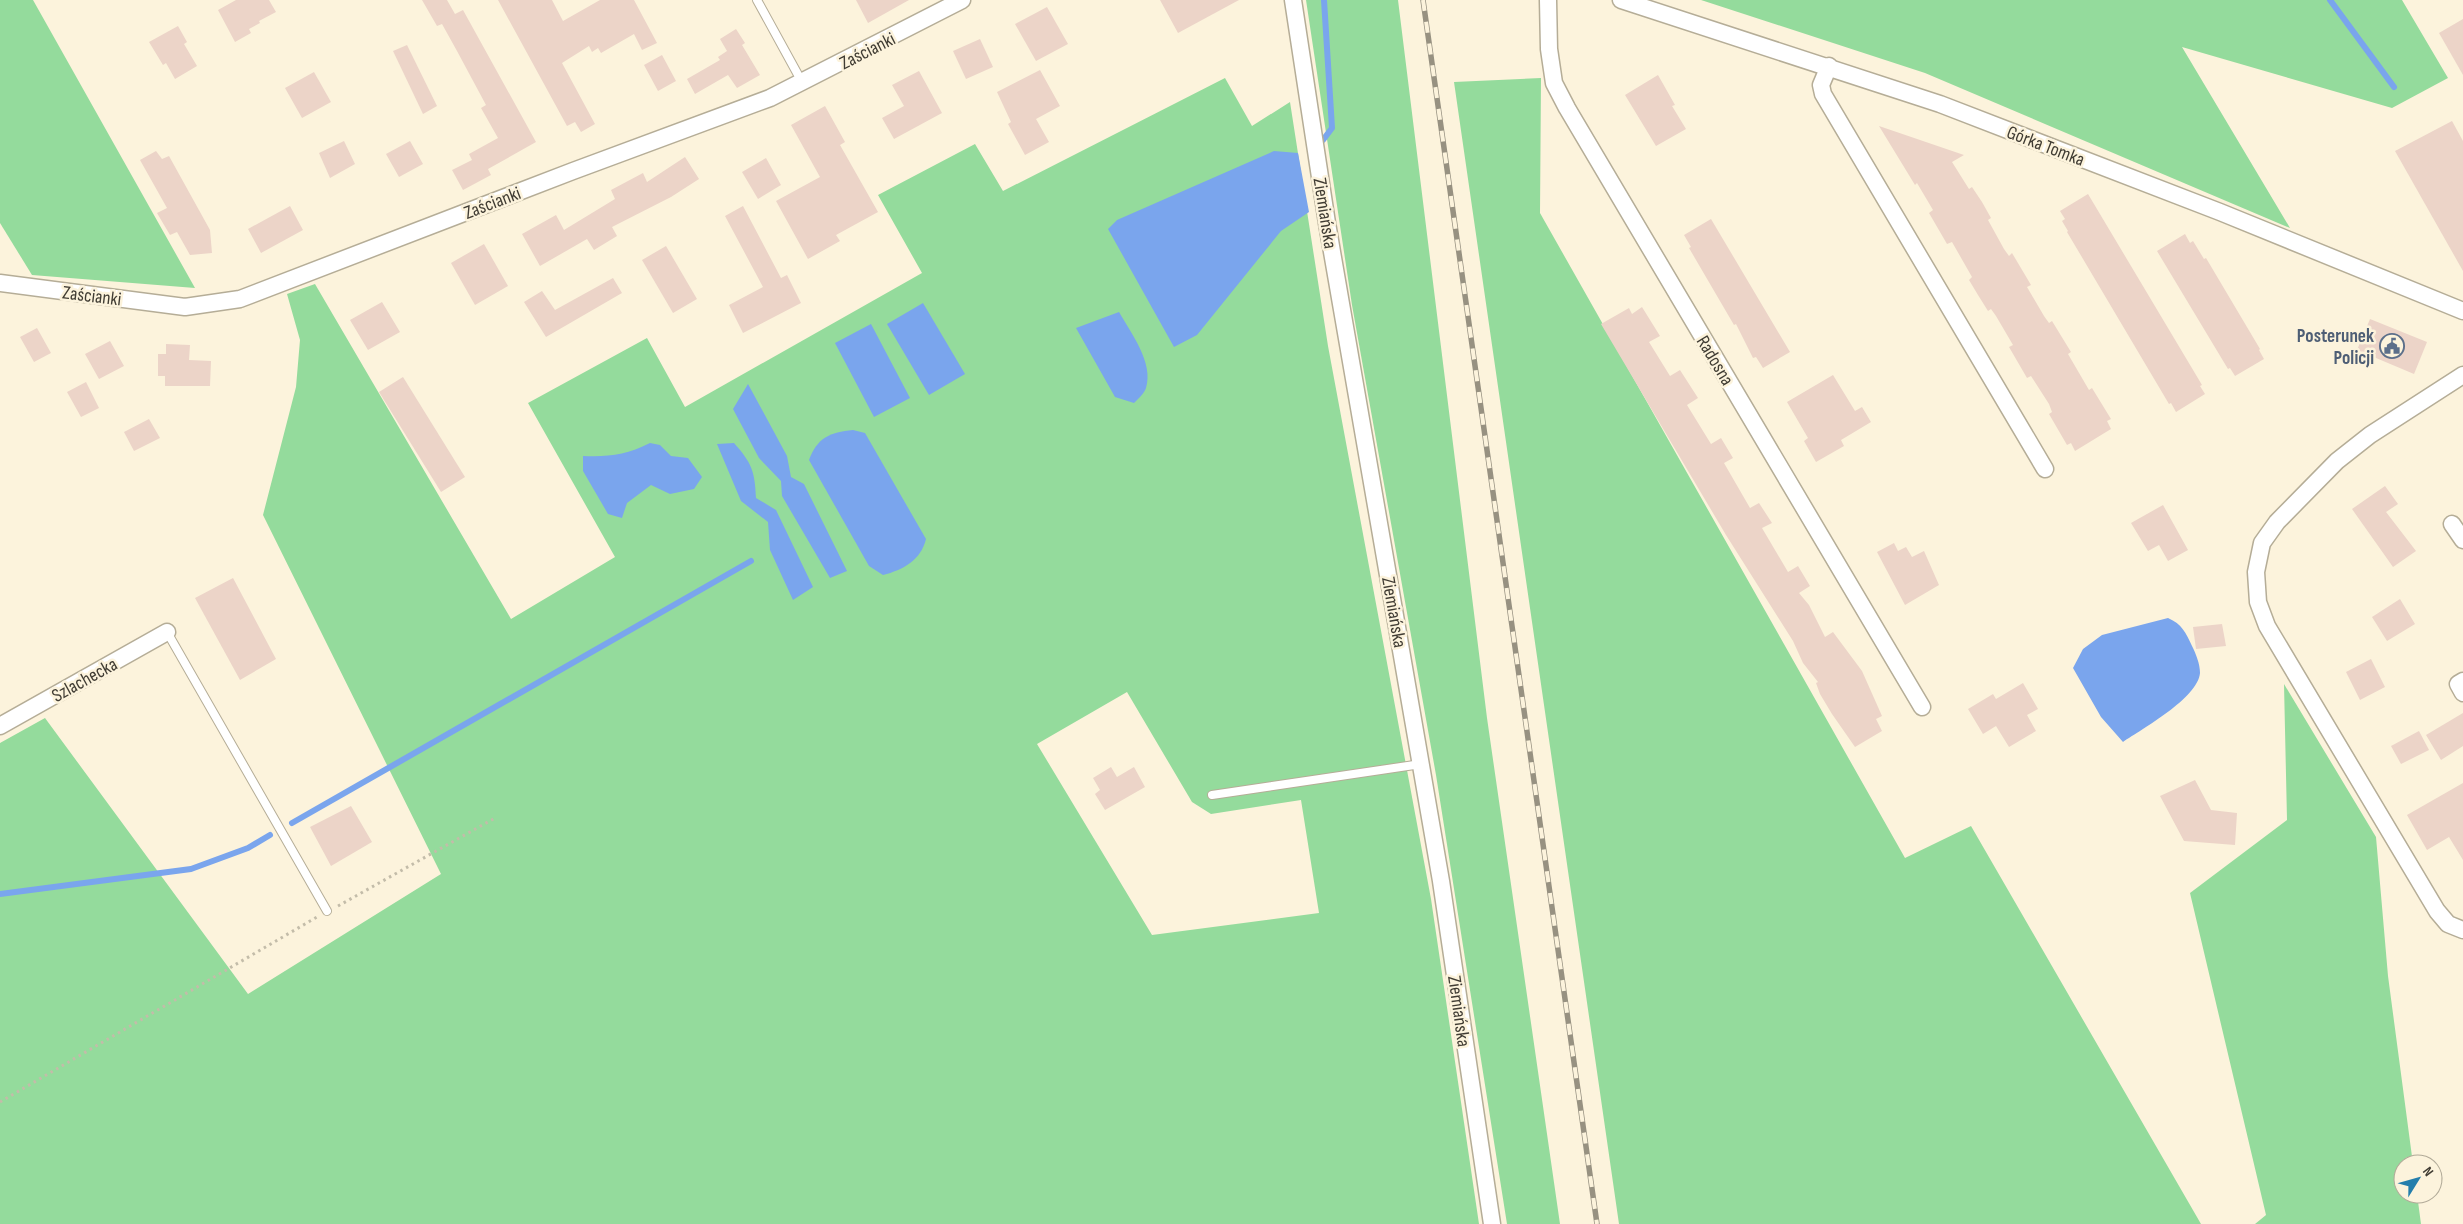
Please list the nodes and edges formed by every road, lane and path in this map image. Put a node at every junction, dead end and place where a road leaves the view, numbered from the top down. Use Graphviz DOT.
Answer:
graph roads {
  1 [pos="757,0"];
  2 [pos="962,0"];
  3 [pos="1293,0"];
  4 [pos="1548,0"];
  5 [pos="1621,0"];
  6 [pos="1829,66"];
  7 [pos="802,82"];
  8 [pos="0,283"];
  9 [pos="2463,311"];
  10 [pos="2463,375"];
  11 [pos="2045,469"];
  12 [pos="2452,524"];
  13 [pos="2463,540"];
  14 [pos="167,632"];
  15 [pos="2463,681"];
  16 [pos="2463,692"];
  17 [pos="1922,708"];
  18 [pos="0,726"];
  19 [pos="1421,764"];
  20 [pos="1212,795"];
  21 [pos="496,818"];
  22 [pos="327,912"];
  23 [pos="2463,930"];
  24 [pos="0,1102"];
  25 [pos="1492,1224"];
  1 -- 7 [label="lane"];
  2 -- 7 [label="street, Zaścianki"];
  3 -- 19 [label="street, Ziemiańska"];
  4 -- 17 [label="street, Radosna"];
  5 -- 6 [label="street, Górka Tomka"];
  6 -- 9 [label="street, Górka Tomka"];
  6 -- 11 [label="street"];
  7 -- 8 [label="street, Zaścianki"];
  10 -- 23 [label="street"];
  12 -- 13 [label="street"];
  14 -- 18 [label="street, Szlachecka"];
  14 -- 22 [label="lane"];
  15 -- 16 [label="street"];
  19 -- 20 [label="lane"];
  19 -- 25 [label="street, Ziemiańska"];
  21 -- 22 [label="path"];
  22 -- 24 [label="path"];
}
